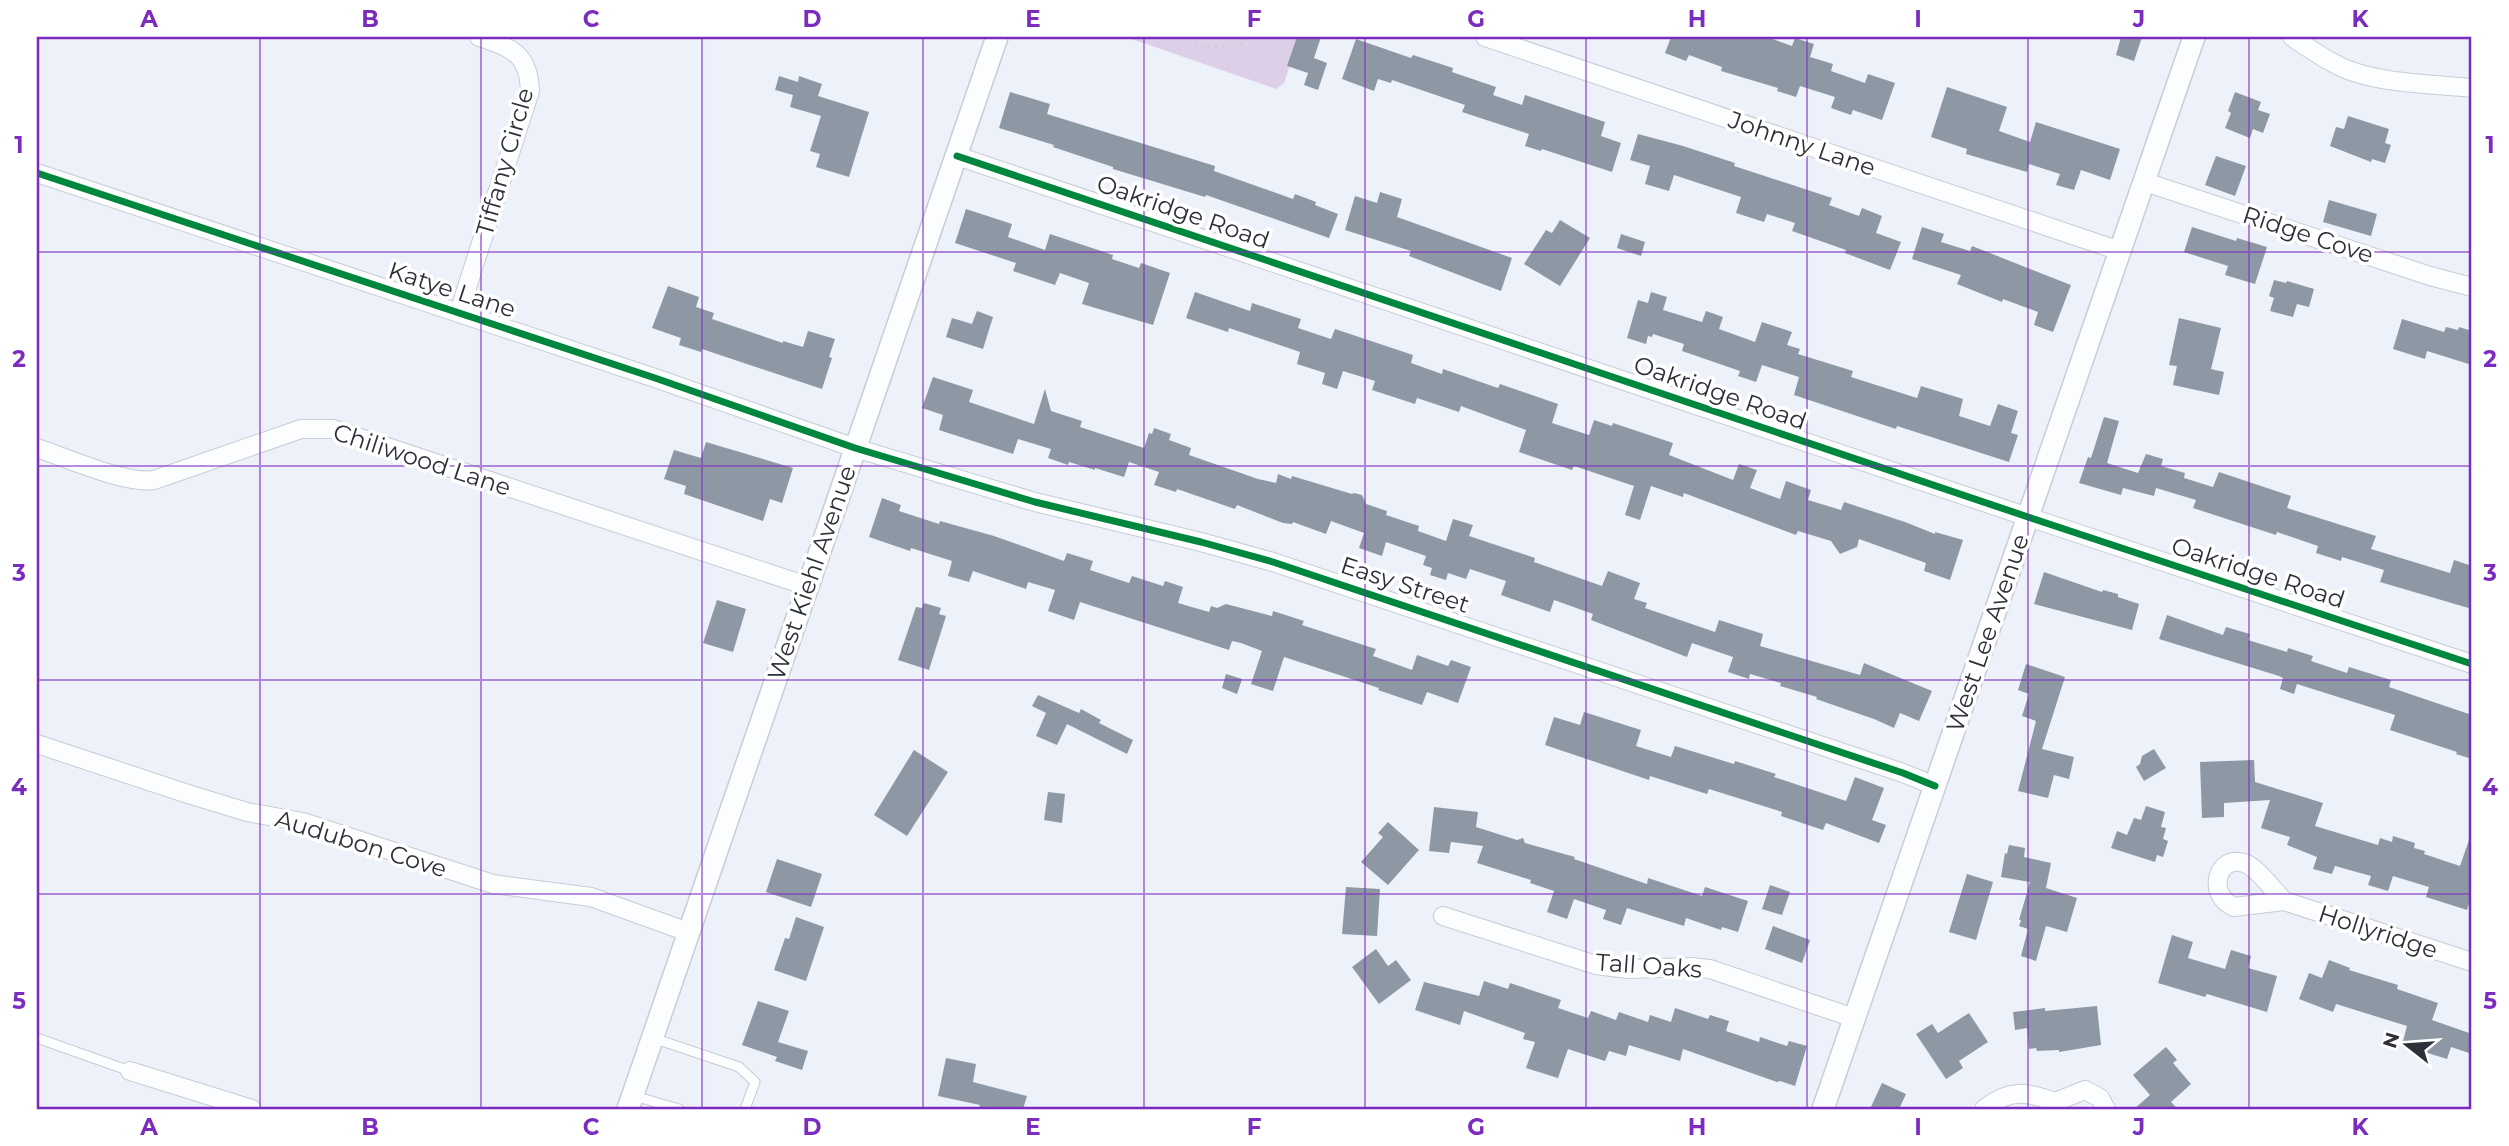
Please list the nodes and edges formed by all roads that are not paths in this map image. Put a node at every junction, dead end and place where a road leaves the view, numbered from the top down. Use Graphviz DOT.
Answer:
graph roads {
  1 [pos="479,37"];
  2 [pos="997,37"];
  3 [pos="1485,37"];
  4 [pos="2194,37"];
  5 [pos="2292,37"];
  6 [pos="2472,88"];
  7 [pos="957,156"];
  8 [pos="37,173"];
  9 [pos="2145,182"];
  10 [pos="2120,251"];
  11 [pos="2472,287"];
  12 [pos="459,312"];
  13 [pos="37,448"];
  14 [pos="855,448"];
  15 [pos="2028,517"];
  16 [pos="807,586"];
  17 [pos="2472,664"];
  18 [pos="37,744"];
  19 [pos="1935,786"];
  20 [pos="2284,901"];
  21 [pos="1443,916"];
  22 [pos="688,932"];
  23 [pos="2472,962"];
  24 [pos="1854,1018"];
  25 [pos="37,1038"];
  26 [pos="652,1038"];
  27 [pos="130,1072"];
  28 [pos="630,1102"];
  29 [pos="2055,1106"];
  30 [pos="252,1109"];
  31 [pos="679,1109"];
  32 [pos="746,1109"];
  33 [pos="1823,1109"];
  34 [pos="1983,1109"];
  35 [pos="2106,1109"];
  1 -- 12 [label="street, Tiffany Circle"];
  2 -- 7 [label="street, West Kiehl Avenue"];
  3 -- 10 [label="street, Johnny Lane"];
  4 -- 9 [label="street, West Lee Avenue"];
  5 -- 6 [label="street"];
  7 -- 14 [label="street, West Kiehl Avenue"];
  7 -- 15 [label="street, Oakridge Road"];
  8 -- 12 [label="street, Katye Lane"];
  9 -- 10 [label="street, West Lee Avenue"];
  9 -- 11 [label="street, Ridge Cove"];
  10 -- 15 [label="street, West Lee Avenue"];
  12 -- 14 [label="street, Katye Lane"];
  13 -- 16 [label="street, Chiliwood Lane"];
  14 -- 16 [label="street, West Kiehl Avenue"];
  14 -- 19 [label="street, Easy Street"];
  15 -- 17 [label="street, Oakridge Road"];
  15 -- 19 [label="street, West Lee Avenue"];
  16 -- 22 [label="street, West Kiehl Avenue"];
  18 -- 22 [label="street, Audubon Cove"];
  19 -- 24 [label="street, West Lee Avenue"];
  20 -- 23 [label="street, Hollyridge"];
  21 -- 24 [label="street, Tall Oaks"];
  22 -- 26 [label="street, West Kiehl Avenue"];
  24 -- 33 [label="street, West Lee Avenue"];
  25 -- 27 [label="lane"];
  26 -- 28 [label="street, West Kiehl Avenue"];
  26 -- 32 [label="lane"];
  27 -- 30 [label="street"];
  28 -- 31 [label="lane"];
  29 -- 34 [label="street"];
  29 -- 35 [label="street"];
}
